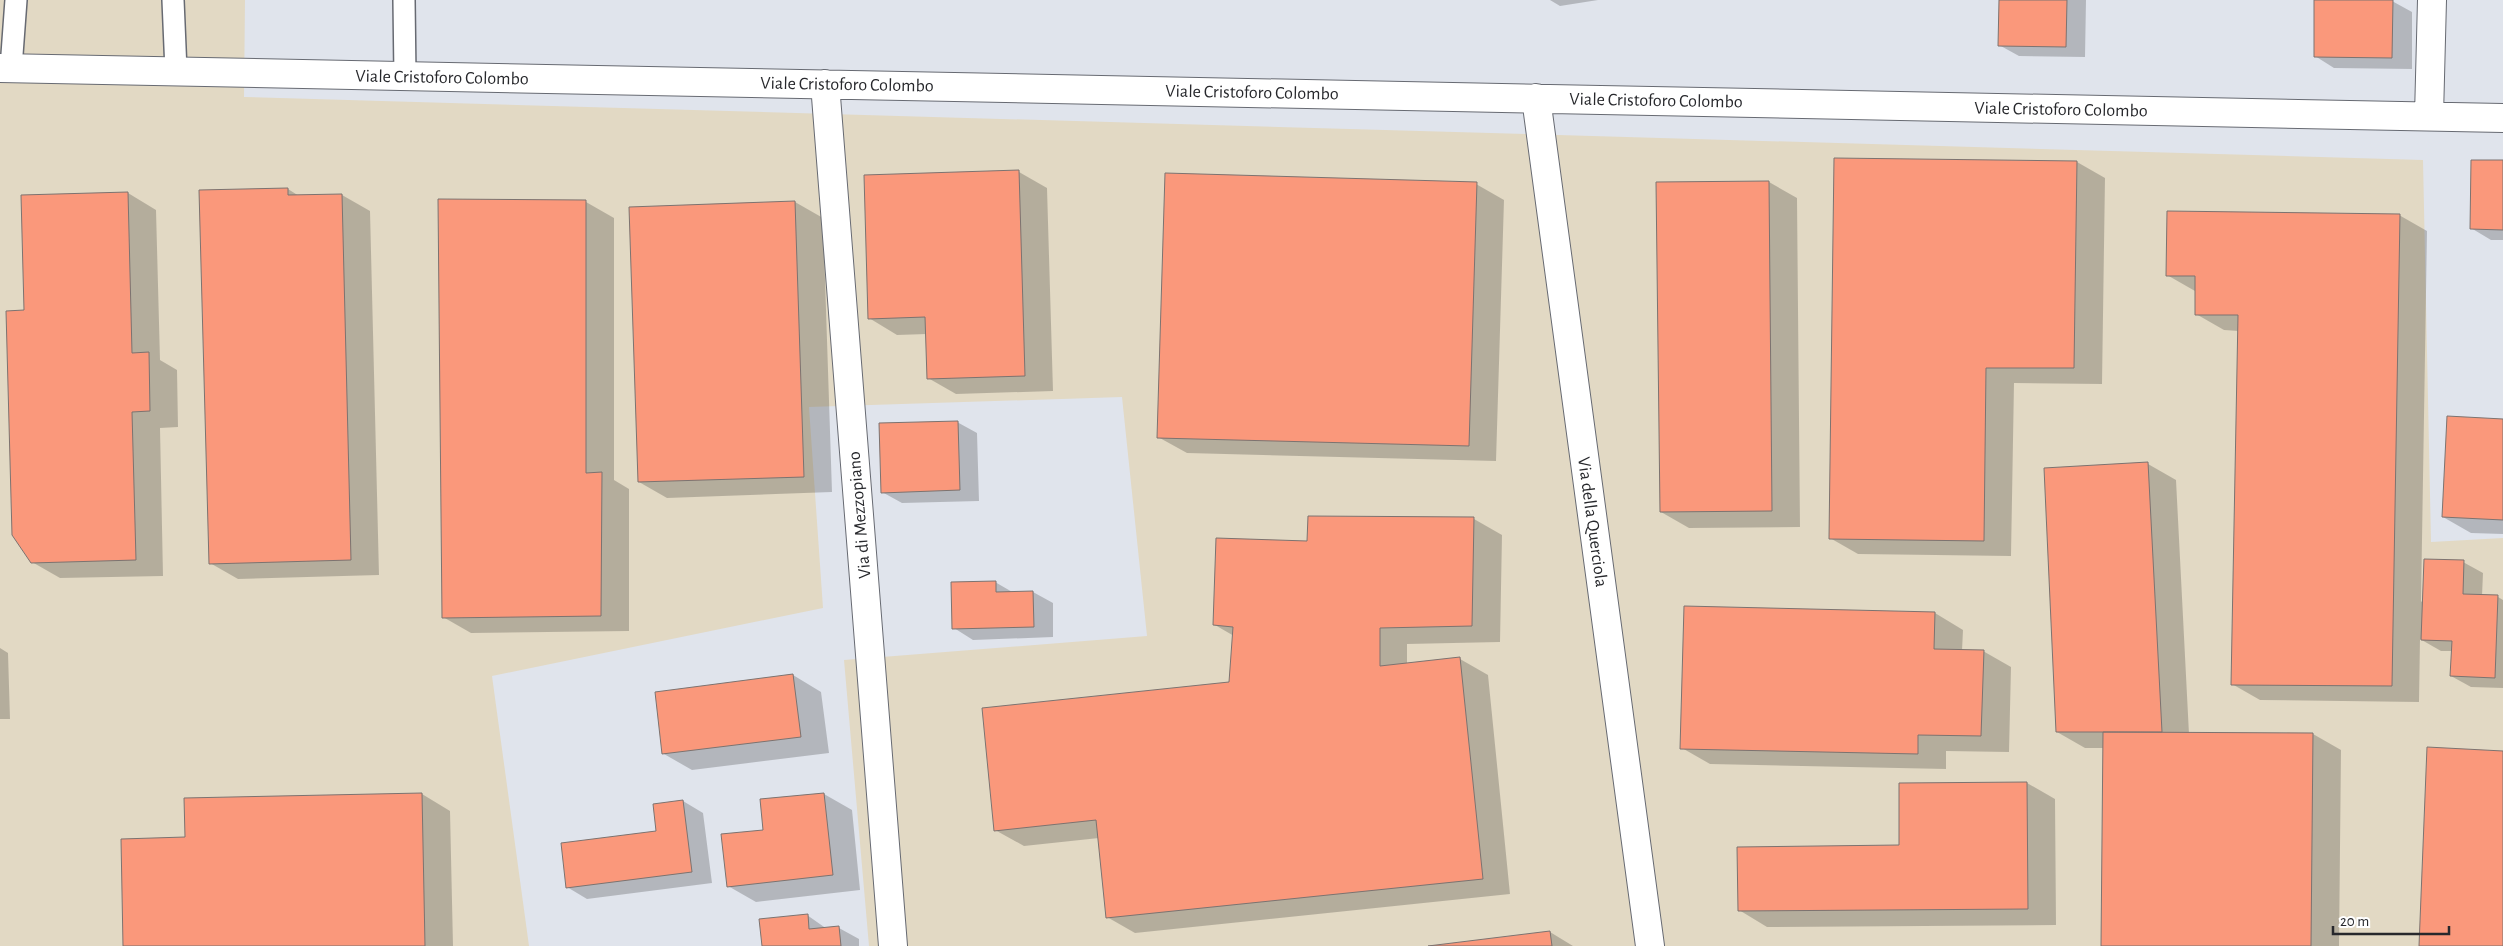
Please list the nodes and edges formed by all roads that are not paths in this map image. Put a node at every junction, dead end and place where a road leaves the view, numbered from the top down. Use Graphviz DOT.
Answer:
graph roads {
  1 [pos="16,0"];
  2 [pos="173,0"];
  3 [pos="404,0"];
  4 [pos="2432,0"];
  5 [pos="5,68"];
  6 [pos="176,71"];
  7 [pos="405,76"];
  8 [pos="825,84"];
  9 [pos="1536,98"];
  10 [pos="2429,116"];
  11 [pos="2503,118"];
  12 [pos="893,946"];
  13 [pos="1650,946"];
  1 -- 5 [label="lane"];
  2 -- 6 [label="lane"];
  3 -- 7 [label="lane"];
  4 -- 10 [label="street"];
  5 -- 6 [label="street, Viale Cristoforo Colombo"];
  6 -- 7 [label="street, Viale Cristoforo Colombo"];
  7 -- 8 [label="street, Viale Cristoforo Colombo"];
  8 -- 9 [label="street, Viale Cristoforo Colombo"];
  8 -- 12 [label="street, Via di Mezzopiano"];
  9 -- 10 [label="street, Viale Cristoforo Colombo"];
  9 -- 13 [label="street, Via della Querciola"];
  10 -- 11 [label="street, Viale Cristoforo Colombo"];
}
